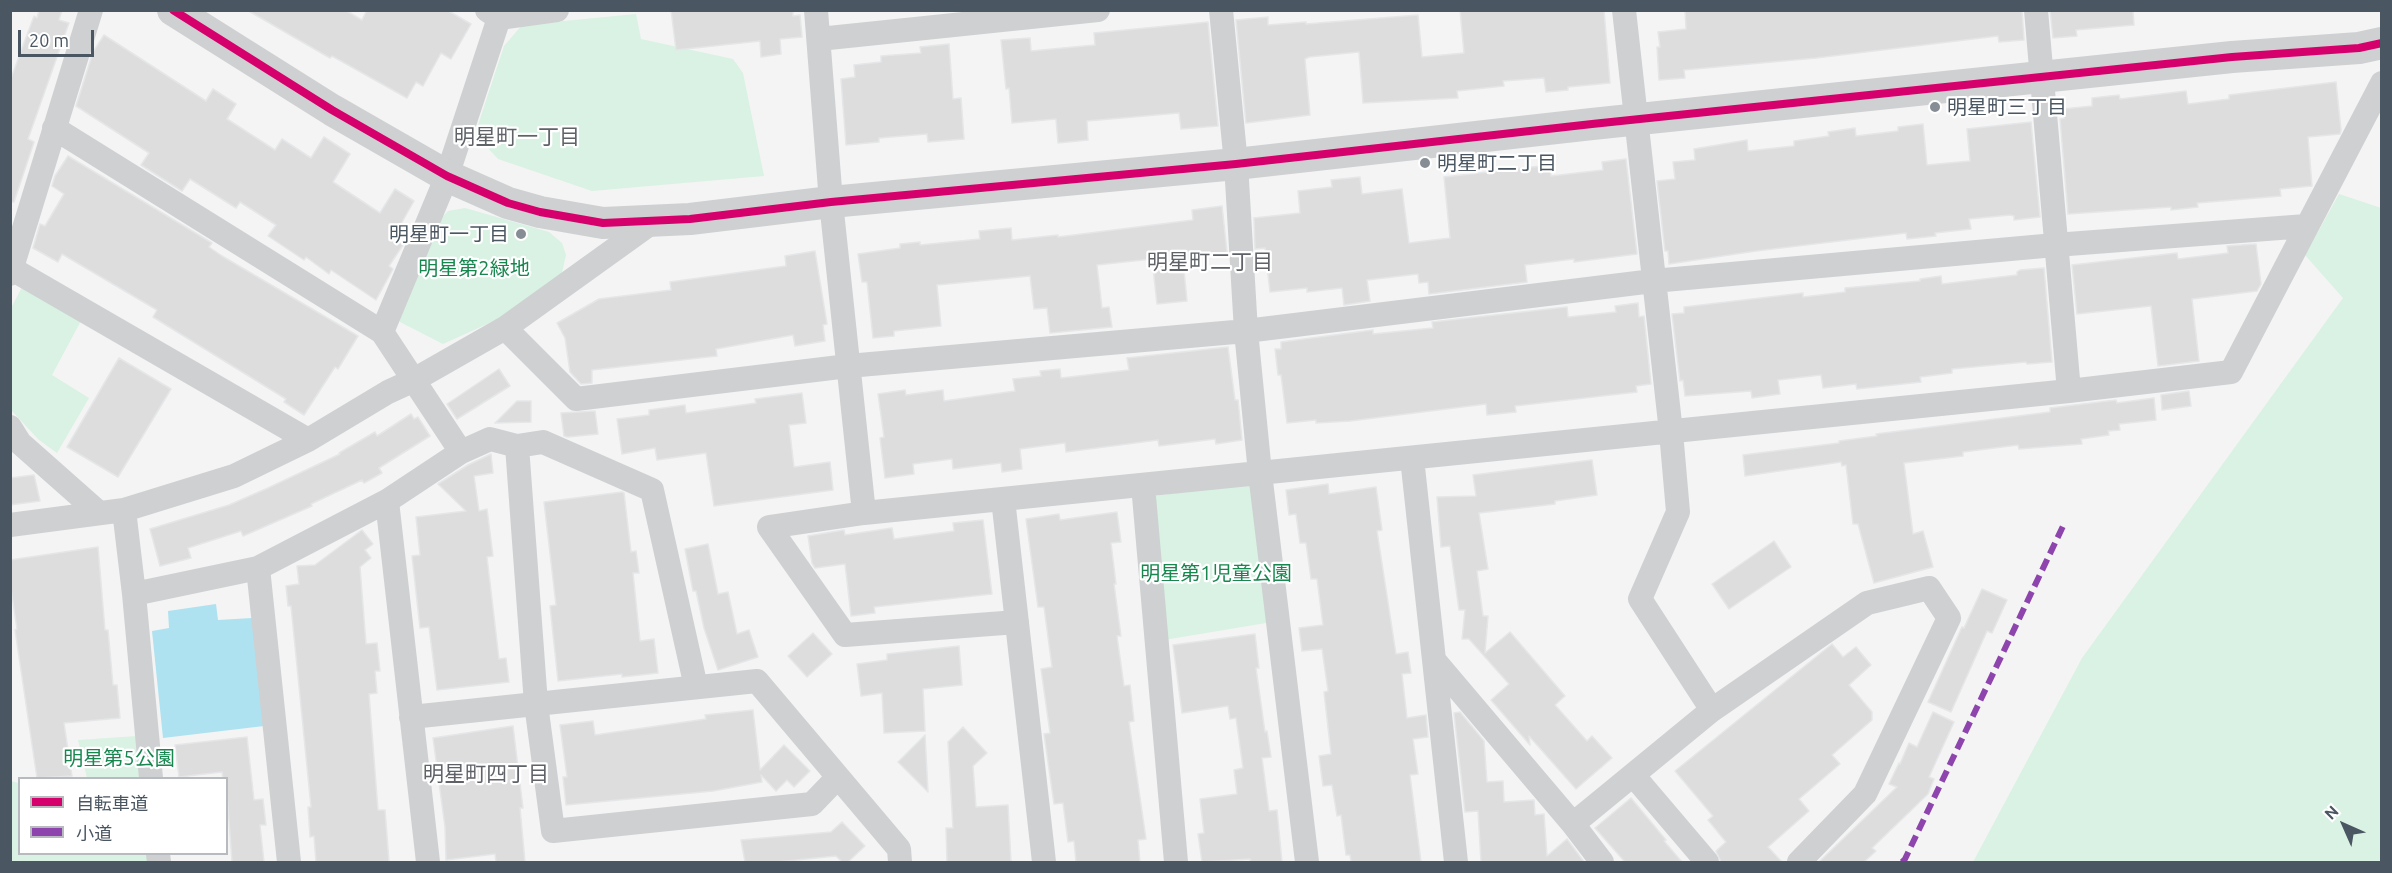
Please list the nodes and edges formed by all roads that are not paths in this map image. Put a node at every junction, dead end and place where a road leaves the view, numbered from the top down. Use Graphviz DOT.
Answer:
graph roads {
  1 [pos="91,10"];
  2 [pos="173,10"];
  3 [pos="557,10"];
  4 [pos="816,10"];
  5 [pos="1221,10"];
  6 [pos="1624,10"];
  7 [pos="2036,10"];
  8 [pos="1091,11"];
  9 [pos="493,14"];
  10 [pos="950,18"];
  11 [pos="819,39"];
  12 [pos="2382,43"];
  13 [pos="2042,78"];
  14 [pos="2382,83"];
  15 [pos="1635,120"];
  16 [pos="54,128"];
  17 [pos="1236,164"];
  18 [pos="447,176"];
  19 [pos="831,202"];
  20 [pos="654,221"];
  21 [pos="2306,226"];
  22 [pos="2055,244"];
  23 [pos="11,272"];
  24 [pos="1653,281"];
  25 [pos="505,328"];
  26 [pos="1246,331"];
  27 [pos="382,332"];
  28 [pos="848,366"];
  29 [pos="412,381"];
  30 [pos="2069,391"];
  31 [pos="1671,432"];
  32 [pos="14,438"];
  33 [pos="308,440"];
  34 [pos="517,446"];
  35 [pos="461,452"];
  36 [pos="1412,458"];
  37 [pos="1260,473"];
  38 [pos="1143,485"];
  39 [pos="1003,499"];
  40 [pos="387,501"];
  41 [pos="124,510"];
  42 [pos="98,512"];
  43 [pos="864,513"];
  44 [pos="10,525"];
  45 [pos="258,568"];
  46 [pos="134,594"];
  47 [pos="1017,622"];
  48 [pos="1434,660"];
  49 [pos="696,687"];
  50 [pos="536,704"];
  51 [pos="1712,710"];
  52 [pos="411,717"];
  53 [pos="1633,775"];
  54 [pos="151,777"];
  55 [pos="838,777"];
  56 [pos="1573,824"];
  57 [pos="289,862"];
  58 [pos="428,862"];
  59 [pos="900,862"];
  60 [pos="1044,862"];
  61 [pos="1176,862"];
  62 [pos="1307,862"];
  63 [pos="1456,862"];
  64 [pos="1602,862"];
  65 [pos="1707,862"];
  66 [pos="1799,862"];
  1 -- 16 [label="street"];
  2 -- 18 [label="street"];
  3 -- 9 [label="street"];
  4 -- 11 [label="street"];
  5 -- 17 [label="street"];
  6 -- 15 [label="street"];
  7 -- 13 [label="street"];
  8 -- 10 [label="street"];
  9 -- 18 [label="street"];
  10 -- 11 [label="street"];
  11 -- 19 [label="street"];
  12 -- 13 [label="street"];
  13 -- 15 [label="street"];
  13 -- 22 [label="street"];
  14 -- 21 [label="street"];
  15 -- 17 [label="street"];
  15 -- 24 [label="street"];
  16 -- 23 [label="street"];
  16 -- 27 [label="street"];
  17 -- 19 [label="street"];
  17 -- 26 [label="street"];
  18 -- 20 [label="street"];
  18 -- 27 [label="street"];
  19 -- 20 [label="street"];
  19 -- 28 [label="street"];
  20 -- 25 [label="street"];
  21 -- 22 [label="street"];
  21 -- 30 [label="street"];
  22 -- 24 [label="street"];
  22 -- 30 [label="street"];
  23 -- 33 [label="street"];
  24 -- 26 [label="street"];
  24 -- 31 [label="street"];
  25 -- 28 [label="street"];
  25 -- 29 [label="street"];
  26 -- 28 [label="street"];
  26 -- 37 [label="street"];
  27 -- 29 [label="street"];
  28 -- 43 [label="street"];
  29 -- 33 [label="street"];
  29 -- 35 [label="street"];
  30 -- 31 [label="street"];
  31 -- 36 [label="street"];
  31 -- 51 [label="street"];
  32 -- 42 [label="street"];
  33 -- 41 [label="street"];
  34 -- 35 [label="street"];
  34 -- 49 [label="street"];
  34 -- 50 [label="street"];
  35 -- 40 [label="street"];
  36 -- 37 [label="street"];
  36 -- 48 [label="street"];
  37 -- 38 [label="street"];
  37 -- 62 [label="street"];
  38 -- 39 [label="street"];
  38 -- 61 [label="street"];
  39 -- 43 [label="street"];
  39 -- 47 [label="street"];
  40 -- 45 [label="street"];
  40 -- 52 [label="street"];
  41 -- 42 [label="street"];
  41 -- 46 [label="street"];
  42 -- 44 [label="street"];
  43 -- 47 [label="street"];
  45 -- 46 [label="street"];
  45 -- 57 [label="street"];
  46 -- 54 [label="street"];
  47 -- 60 [label="street"];
  48 -- 56 [label="street"];
  48 -- 63 [label="street"];
  49 -- 50 [label="street"];
  49 -- 55 [label="street"];
  50 -- 52 [label="street"];
  50 -- 55 [label="street"];
  51 -- 53 [label="street"];
  51 -- 66 [label="street"];
  52 -- 58 [label="street"];
  53 -- 56 [label="street"];
  53 -- 65 [label="street"];
  55 -- 59 [label="street"];
  56 -- 64 [label="street"];
}
